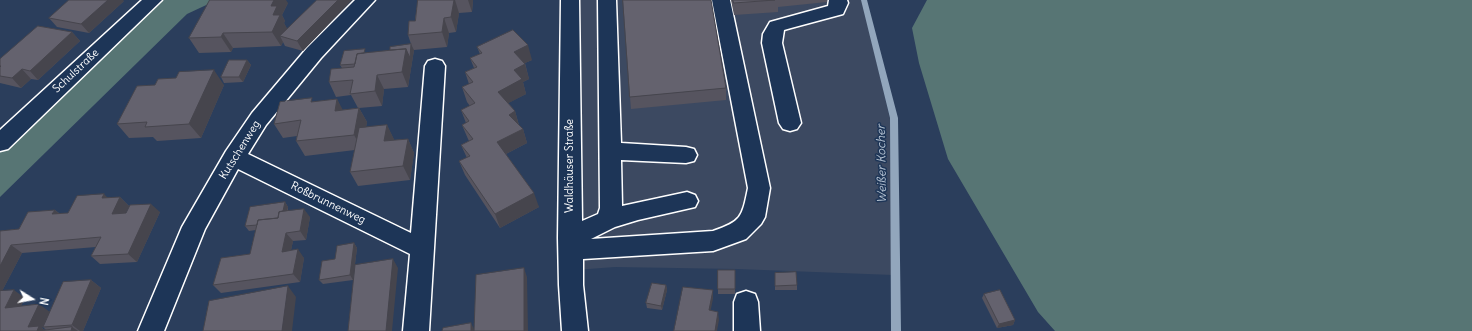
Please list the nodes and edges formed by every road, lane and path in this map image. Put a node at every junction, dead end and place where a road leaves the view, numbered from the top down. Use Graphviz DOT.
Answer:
graph roads {
  1 [pos="153,0"];
  2 [pos="366,0"];
  3 [pos="570,0"];
  4 [pos="607,0"];
  5 [pos="721,0"];
  6 [pos="838,0"];
  7 [pos="435,66"];
  8 [pos="790,123"];
  9 [pos="0,143"];
  10 [pos="610,151"];
  11 [pos="686,155"];
  12 [pos="234,157"];
  13 [pos="687,200"];
  14 [pos="608,220"];
  15 [pos="571,244"];
  16 [pos="422,250"];
  17 [pos="746,302"];
  18 [pos="153,330"];
  19 [pos="416,331"];
  20 [pos="574,331"];
  21 [pos="747,331"];
  1 -- 9 [label="street, Schulstraße"];
  2 -- 12 [label="street, Kutschenweg"];
  3 -- 15 [label="street, Waldhäuser Straße"];
  4 -- 10 [label="street"];
  5 -- 15 [label="street"];
  6 -- 8 [label="street"];
  7 -- 16 [label="street"];
  10 -- 11 [label="street"];
  10 -- 14 [label="street"];
  12 -- 16 [label="street, Roßbrunnenweg"];
  12 -- 18 [label="street, Kutschenweg"];
  13 -- 14 [label="street"];
  14 -- 15 [label="street"];
  15 -- 20 [label="street, Waldhäuser Straße"];
  16 -- 19 [label="street"];
  17 -- 21 [label="street"];
}
